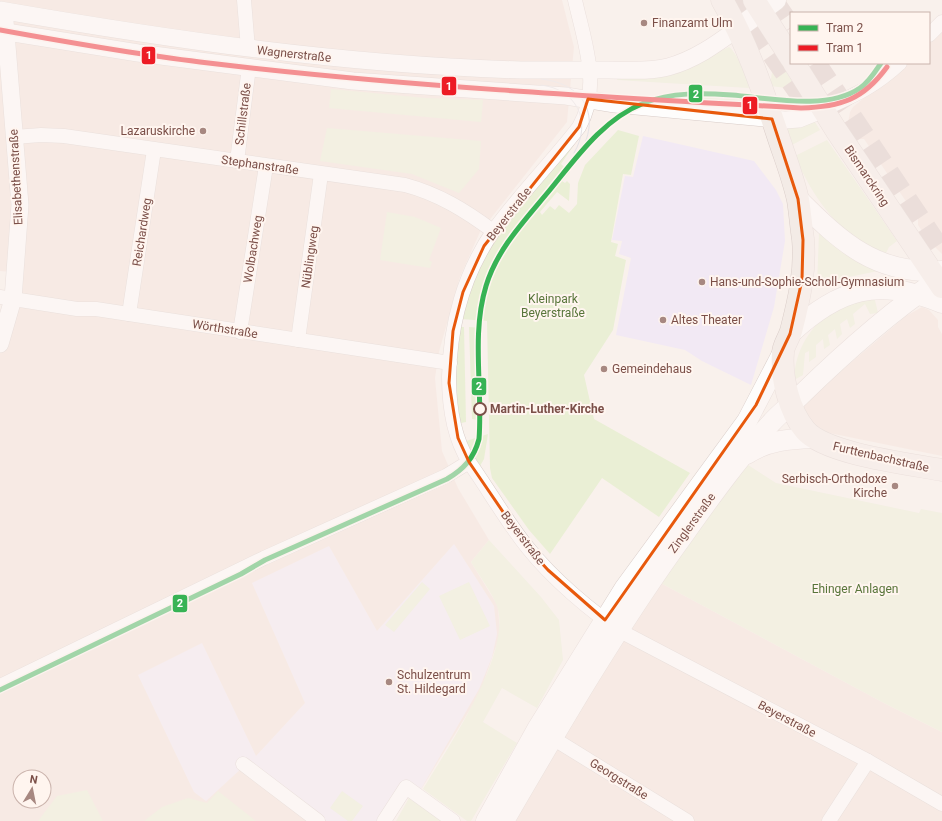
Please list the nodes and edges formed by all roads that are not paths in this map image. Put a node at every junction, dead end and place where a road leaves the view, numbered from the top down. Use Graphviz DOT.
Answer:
graph roads {
  1 [pos="244,0"];
  2 [pos="575,0"];
  3 [pos="722,0"];
  4 [pos="764,4"];
  5 [pos="3,7"];
  6 [pos="942,22"];
  7 [pos="737,29"];
  8 [pos="3,31"];
  9 [pos="930,34"];
  10 [pos="248,49"];
  11 [pos="790,56"];
  12 [pos="795,64"];
  13 [pos="899,64"];
  14 [pos="249,67"];
  15 [pos="591,70"];
  16 [pos="588,99"];
  17 [pos="824,109"];
  18 [pos="772,119"];
  19 [pos="14,138"];
  20 [pos="154,150"];
  21 [pos="237,161"];
  22 [pos="266,166"];
  23 [pos="321,174"];
  24 [pos="798,199"];
  25 [pos="493,231"];
  26 [pos="939,277"];
  27 [pos="917,294"];
  28 [pos="7,298"];
  29 [pos="942,304"];
  30 [pos="129,314"];
  31 [pos="240,332"];
  32 [pos="298,340"];
  33 [pos="786,343"];
  34 [pos="0,344"];
  35 [pos="450,363"];
  36 [pos="791,405"];
  37 [pos="814,438"];
  38 [pos="742,457"];
  39 [pos="469,462"];
  40 [pos="942,470"];
  41 [pos="611,625"];
  42 [pos="0,686"];
  43 [pos="545,733"];
  44 [pos="868,761"];
  45 [pos="244,764"];
  46 [pos="942,804"];
  47 [pos="318,821"];
  48 [pos="384,821"];
  49 [pos="453,821"];
  50 [pos="486,821"];
  51 [pos="504,821"];
  52 [pos="687,821"];
  53 [pos="829,821"];
  1 -- 10 [label="street"];
  2 -- 15 [label="street"];
  3 -- 7 [label="main road"];
  4 -- 7 [label="main road, Wagnerstraße"];
  4 -- 11 [label="main road"];
  5 -- 8 [label="street, Elisabethenstraße"];
  5 -- 10 [label="street, Wagnerstraße"];
  6 -- 9 [label="street"];
  7 -- 15 [label="street, Wagnerstraße"];
  7 -- 18 [label="main road"];
  8 -- 14 [label="street, Wagnerstraße"];
  8 -- 19 [label="street, Elisabethenstraße"];
  10 -- 15 [label="street, Wagnerstraße"];
  12 -- 17 [label="main road, Bismarckring"];
  13 -- 17 [label="street"];
  14 -- 16 [label="street, Wagnerstraße"];
  14 -- 21 [label="street, Schillstraße"];
  15 -- 16 [label="street"];
  16 -- 18 [label="street, Wagnerstraße"];
  16 -- 25 [label="street, Beyerstraße"];
  17 -- 18 [label="street, Wagnerstraße"];
  17 -- 26 [label="main road, Bismarckring"];
  18 -- 24 [label="main road"];
  19 -- 20 [label="street, Stephanstraße"];
  19 -- 28 [label="street, Elisabethenstraße"];
  20 -- 21 [label="street, Stephanstraße"];
  20 -- 30 [label="street, Reichardweg"];
  21 -- 22 [label="street, Stephanstraße"];
  22 -- 23 [label="street, Stephanstraße"];
  22 -- 31 [label="street, Wolbachweg"];
  23 -- 25 [label="street, Stephanstraße"];
  23 -- 32 [label="street, Nüblingweg"];
  24 -- 26 [label="main road"];
  24 -- 33 [label="main road, Furttenbachstraße"];
  25 -- 35 [label="street, Beyerstraße"];
  26 -- 27 [label="main road, Zinglerstraße"];
  27 -- 29 [label="main road"];
  27 -- 33 [label="main road"];
  27 -- 36 [label="main road, Zinglerstraße"];
  28 -- 30 [label="street, Wörthstraße"];
  28 -- 34 [label="street, Elisabethenstraße"];
  30 -- 31 [label="street, Wörthstraße"];
  31 -- 32 [label="street, Wörthstraße"];
  32 -- 35 [label="street, Wörthstraße"];
  33 -- 36 [label="main road, Furttenbachstraße"];
  33 -- 41 [label="main road, Zinglerstraße"];
  35 -- 39 [label="street, Beyerstraße"];
  36 -- 37 [label="main road, Furttenbachstraße"];
  36 -- 38 [label="main road, Zinglerstraße"];
  37 -- 38 [label="main road"];
  37 -- 40 [label="main road, Furttenbachstraße"];
  38 -- 41 [label="main road, Zinglerstraße"];
  39 -- 41 [label="street, Beyerstraße"];
  39 -- 42 [label="street"];
  41 -- 43 [label="main road, Zinglerstraße"];
  41 -- 44 [label="street, Beyerstraße"];
  43 -- 50 [label="main road, Zinglerstraße"];
  43 -- 51 [label="main road, Zinglerstraße"];
  43 -- 52 [label="street, Georgstraße"];
  44 -- 46 [label="street, Beyerstraße"];
  44 -- 53 [label="street"];
  45 -- 47 [label="street"];
  48 -- 49 [label="street"];
}
